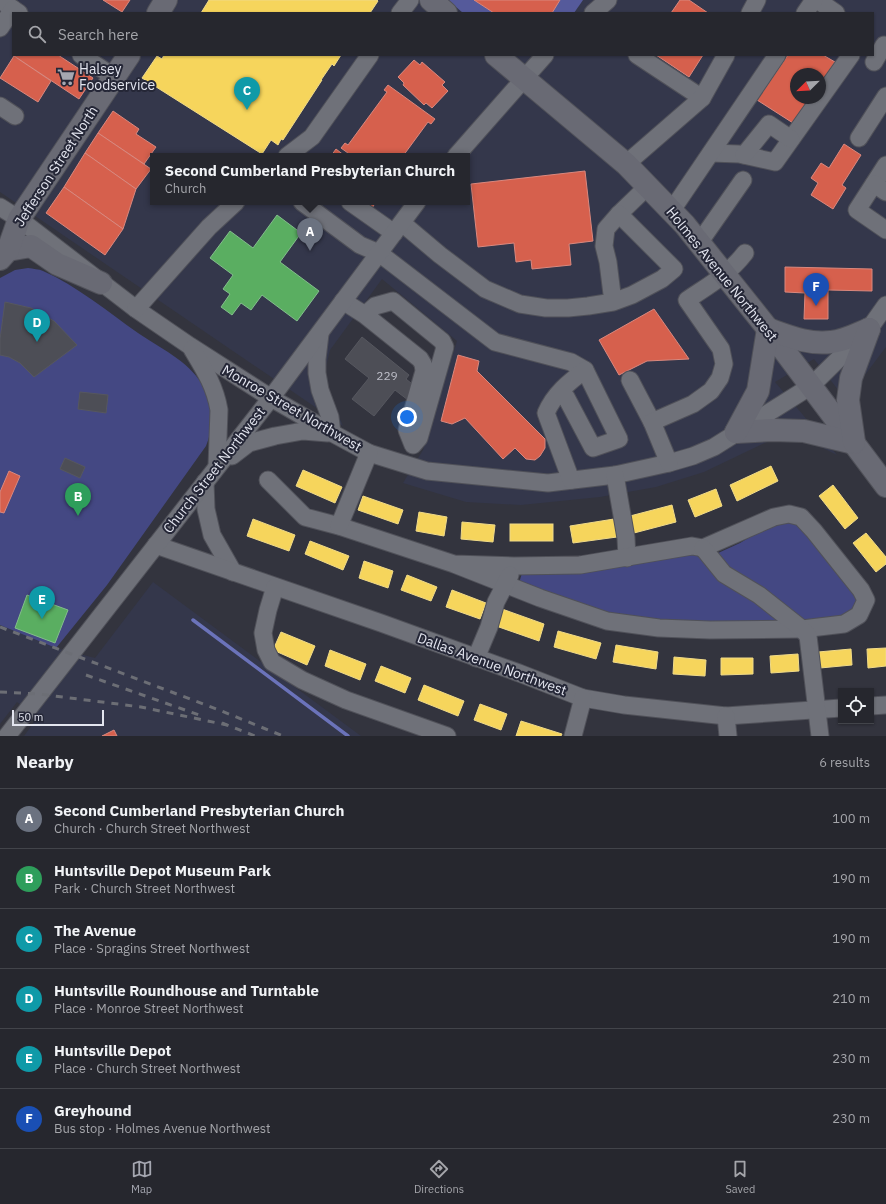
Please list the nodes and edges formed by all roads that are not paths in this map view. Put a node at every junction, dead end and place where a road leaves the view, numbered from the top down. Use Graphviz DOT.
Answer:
graph roads {
  1 [pos="166,0"];
  2 [pos="410,0"];
  3 [pos="431,0"];
  4 [pos="608,0"];
  5 [pos="757,0"];
  6 [pos="816,0"];
  7 [pos="11,8"];
  8 [pos="159,12"];
  9 [pos="401,12"];
  10 [pos="445,12"];
  11 [pos="594,12"];
  12 [pos="751,12"];
  13 [pos="806,12"];
  14 [pos="834,12"];
  15 [pos="0,28"];
  16 [pos="881,43"];
  17 [pos="82,56"];
  18 [pos="128,56"];
  19 [pos="369,56"];
  20 [pos="497,56"];
  21 [pos="543,56"];
  22 [pos="639,56"];
  23 [pos="725,56"];
  24 [pos="776,56"];
  25 [pos="850,56"];
  26 [pos="874,62"];
  27 [pos="114,77"];
  28 [pos="524,78"];
  29 [pos="886,96"];
  30 [pos="702,98"];
  31 [pos="0,106"];
  32 [pos="15,116"];
  33 [pos="859,138"];
  34 [pos="791,139"];
  35 [pos="291,153"];
  36 [pos="459,153"];
  37 [pos="711,153"];
  38 [pos="744,155"];
  39 [pos="626,164"];
  40 [pos="886,165"];
  41 [pos="744,180"];
  42 [pos="648,186"];
  43 [pos="880,188"];
  44 [pos="233,205"];
  45 [pos="306,205"];
  46 [pos="356,205"];
  47 [pos="415,205"];
  48 [pos="0,207"];
  49 [pos="672,210"];
  50 [pos="619,214"];
  51 [pos="19,219"];
  52 [pos="398,228"];
  53 [pos="886,230"];
  54 [pos="699,242"];
  55 [pos="379,253"];
  56 [pos="744,253"];
  57 [pos="4,255"];
  58 [pos="725,275"];
  59 [pos="101,283"];
  60 [pos="343,301"];
  61 [pos="613,302"];
  62 [pos="886,305"];
  63 [pos="136,309"];
  64 [pos="365,315"];
  65 [pos="768,329"];
  66 [pos="869,329"];
  67 [pos="320,332"];
  68 [pos="190,346"];
  69 [pos="420,359"];
  70 [pos="440,366"];
  71 [pos="585,370"];
  72 [pos="630,380"];
  73 [pos="811,386"];
  74 [pos="560,392"];
  75 [pos="271,398"];
  76 [pos="652,422"];
  77 [pos="736,432"];
  78 [pos="332,433"];
  79 [pos="854,443"];
  80 [pos="413,445"];
  81 [pos="369,453"];
  82 [pos="669,463"];
  83 [pos="407,465"];
  84 [pos="217,466"];
  85 [pos="615,475"];
  86 [pos="268,480"];
  87 [pos="571,480"];
  88 [pos="205,482"];
  89 [pos="886,486"];
  90 [pos="339,526"];
  91 [pos="156,545"];
  92 [pos="703,548"];
  93 [pos="627,558"];
  94 [pos="454,564"];
  95 [pos="514,566"];
  96 [pos="233,572"];
  97 [pos="506,584"];
  98 [pos="275,587"];
  99 [pos="802,629"];
  100 [pos="476,658"];
  101 [pos="582,698"];
  102 [pos="886,705"];
  103 [pos="874,706"];
  104 [pos="838,708"];
  105 [pos="817,710"];
  106 [pos="726,716"];
  107 [pos="6,730"];
  108 [pos="447,736"];
  109 [pos="574,736"];
  110 [pos="728,736"];
  111 [pos="820,736"];
  1 -- 8 [label="main road"];
  2 -- 9 [label="street"];
  3 -- 10 [label="main road"];
  4 -- 11 [label="street"];
  5 -- 12 [label="street"];
  6 -- 13 [label="street"];
  6 -- 14 [label="street"];
  7 -- 15 [label="street"];
  16 -- 26 [label="street"];
  17 -- 27 [label="street"];
  18 -- 27 [label="main road, Jefferson Street North"];
  19 -- 35 [label="street"];
  20 -- 28 [label="main road, Holmes Avenue Northwest"];
  21 -- 28 [label="street"];
  22 -- 30 [label="street"];
  23 -- 30 [label="street"];
  24 -- 37 [label="street"];
  25 -- 34 [label="street"];
  27 -- 51 [label="main road, Jefferson Street North"];
  28 -- 36 [label="street"];
  28 -- 39 [label="main road, Holmes Avenue Northwest"];
  29 -- 33 [label="street"];
  30 -- 39 [label="street"];
  31 -- 32 [label="street"];
  34 -- 38 [label="street"];
  34 -- 38 [label="street"];
  37 -- 38 [label="street"];
  37 -- 49 [label="street"];
  39 -- 42 [label="main road, Holmes Avenue Northwest"];
  40 -- 43 [label="street"];
  41 -- 54 [label="street"];
  42 -- 49 [label="main road, Holmes Avenue Northwest"];
  42 -- 50 [label="street"];
  43 -- 53 [label="street"];
  44 -- 63 [label="street"];
  45 -- 55 [label="street"];
  46 -- 52 [label="street"];
  47 -- 52 [label="street, Church Street Northwest"];
  48 -- 51 [label="street, Monroe Street Northwest"];
  49 -- 54 [label="main road, Holmes Avenue Northwest"];
  50 -- 61 [label="street"];
  50 -- 61 [label="street"];
  51 -- 57 [label="main road, Jefferson Street North"];
  51 -- 59 [label="street, Monroe Street Northwest"];
  52 -- 55 [label="street, Church Street Northwest"];
  52 -- 61 [label="street"];
  54 -- 58 [label="main road, Holmes Avenue Northwest"];
  55 -- 60 [label="street, Church Street Northwest"];
  55 -- 71 [label="street"];
  56 -- 58 [label="street"];
  57 -- 59 [label="main road"];
  58 -- 65 [label="main road, Holmes Avenue Northwest"];
  58 -- 76 [label="street"];
  59 -- 63 [label="street, Monroe Street Northwest"];
  60 -- 64 [label="street"];
  60 -- 67 [label="street, Church Street Northwest"];
  62 -- 66 [label="street, Monroe Street Northwest"];
  63 -- 68 [label="street, Monroe Street Northwest"];
  64 -- 69 [label="street"];
  64 -- 70 [label="street"];
  65 -- 66 [label="main road"];
  65 -- 73 [label="main road, Holmes Avenue Northwest"];
  65 -- 77 [label="main road"];
  66 -- 73 [label="street, Monroe Street Northwest"];
  66 -- 79 [label="main road"];
  67 -- 75 [label="street, Church Street Northwest"];
  67 -- 78 [label="street"];
  68 -- 75 [label="street, Monroe Street Northwest"];
  68 -- 84 [label="street"];
  69 -- 70 [label="street"];
  69 -- 80 [label="street"];
  70 -- 80 [label="street"];
  71 -- 74 [label="street"];
  71 -- 74 [label="street"];
  72 -- 76 [label="street"];
  73 -- 77 [label="street, Monroe Street Northwest"];
  73 -- 79 [label="main road, Holmes Avenue Northwest"];
  74 -- 87 [label="street"];
  75 -- 78 [label="street, Monroe Street Northwest"];
  75 -- 84 [label="street, Church Street Northwest"];
  76 -- 82 [label="street"];
  77 -- 79 [label="main road"];
  77 -- 82 [label="street, Monroe Street Northwest"];
  78 -- 81 [label="street, Monroe Street Northwest"];
  78 -- 84 [label="street"];
  79 -- 89 [label="main road, Holmes Avenue Northwest"];
  80 -- 83 [label="street"];
  81 -- 83 [label="street, Monroe Street Northwest"];
  81 -- 90 [label="street"];
  82 -- 85 [label="street, Monroe Street Northwest"];
  83 -- 87 [label="street, Monroe Street Northwest"];
  84 -- 88 [label="street, Church Street Northwest"];
  85 -- 87 [label="street, Monroe Street Northwest"];
  85 -- 93 [label="street"];
  86 -- 90 [label="street"];
  88 -- 91 [label="street, Church Street Northwest"];
  88 -- 96 [label="street"];
  90 -- 94 [label="street"];
  91 -- 96 [label="street, Dallas Avenue Northwest"];
  91 -- 107 [label="street, Church Street Northwest"];
  92 -- 93 [label="street"];
  92 -- 99 [label="street"];
  92 -- 99 [label="street"];
  93 -- 95 [label="street"];
  94 -- 95 [label="street"];
  94 -- 97 [label="street"];
  95 -- 97 [label="street"];
  96 -- 98 [label="street, Dallas Avenue Northwest"];
  97 -- 99 [label="street"];
  97 -- 100 [label="street"];
  98 -- 100 [label="street, Dallas Avenue Northwest"];
  98 -- 108 [label="street"];
  99 -- 105 [label="street"];
  100 -- 101 [label="street, Dallas Avenue Northwest"];
  101 -- 106 [label="street, Dallas Avenue Northwest"];
  101 -- 109 [label="street"];
  102 -- 103 [label="street"];
  104 -- 105 [label="street, Dallas Avenue Northwest"];
  105 -- 106 [label="street, Dallas Avenue Northwest"];
  105 -- 111 [label="street"];
  106 -- 110 [label="street"];
}
